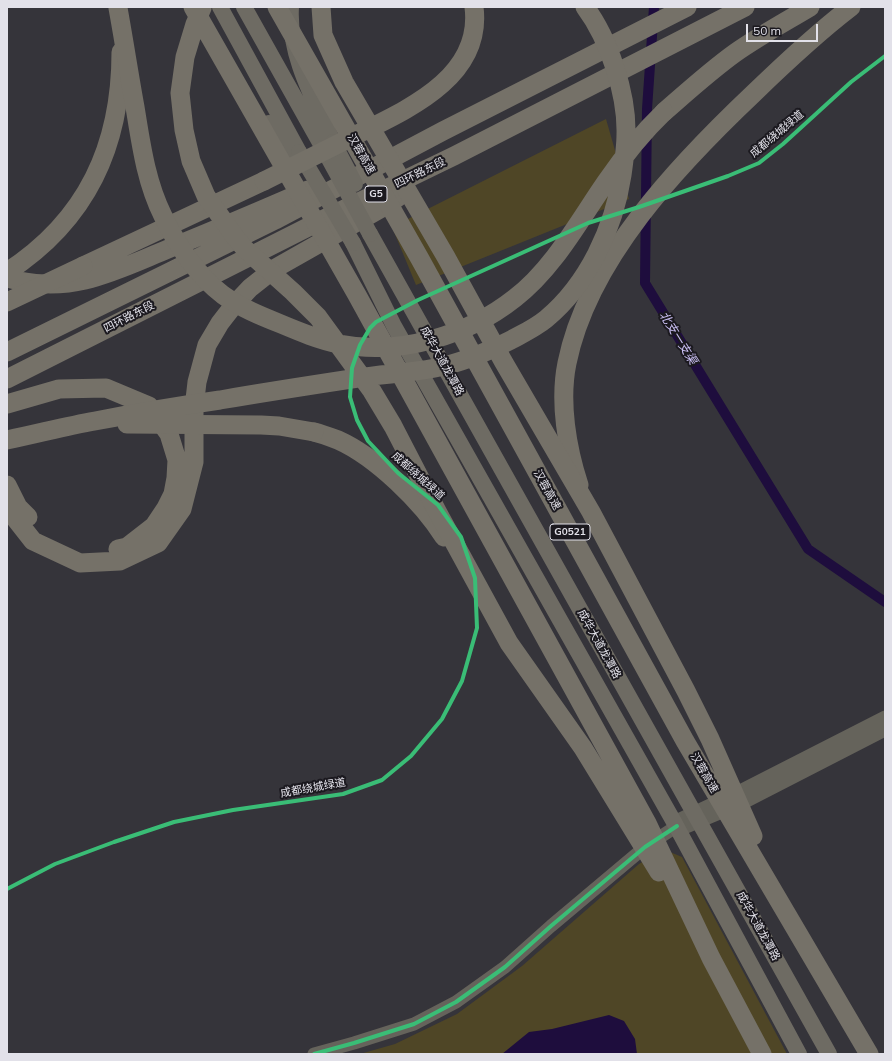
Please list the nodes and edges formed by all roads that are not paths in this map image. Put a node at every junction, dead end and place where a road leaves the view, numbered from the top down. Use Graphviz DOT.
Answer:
graph roads {
  1 [pos="194,7"];
  2 [pos="198,7"];
  3 [pos="203,7"];
  4 [pos="220,7"];
  5 [pos="244,7"];
  6 [pos="277,7"];
  7 [pos="291,7"];
  8 [pos="321,7"];
  9 [pos="474,7"];
  10 [pos="585,7"];
  11 [pos="687,7"];
  12 [pos="745,7"];
  13 [pos="810,7"];
  14 [pos="851,7"];
  15 [pos="118,8"];
  16 [pos="443,131"];
  17 [pos="328,145"];
  18 [pos="293,152"];
  19 [pos="454,156"];
  20 [pos="7,272"];
  21 [pos="7,278"];
  22 [pos="7,302"];
  23 [pos="7,352"];
  24 [pos="7,378"];
  25 [pos="7,404"];
  26 [pos="13,439"];
  27 [pos="7,485"];
  28 [pos="7,508"];
  29 [pos="592,512"];
  30 [pos="510,643"];
  31 [pos="885,717"];
  32 [pos="885,730"];
  33 [pos="696,817"];
  34 [pos="677,826"];
  35 [pos="711,958"];
  36 [pos="821,972"];
  37 [pos="314,1054"];
  38 [pos="762,1054"];
  39 [pos="798,1054"];
  40 [pos="829,1054"];
  41 [pos="869,1054"];
  1 -- 35 [label="highway, bridge"];
  2 -- 18 [label="main road"];
  3 -- 30 [label="highway, bridge"];
  4 -- 18 [label="main road"];
  5 -- 17 [label="main road"];
  6 -- 36 [label="highway, 汉蓉高速 / G0521, bridge"];
  7 -- 17 [label="main road"];
  8 -- 29 [label="highway, bridge"];
  9 -- 22 [label="highway, bridge"];
  10 -- 26 [label="highway, bridge"];
  11 -- 16 [label="highway, 四环路东段 / G5"];
  12 -- 19 [label="highway, 四环路东段 / G5"];
  13 -- 15 [label="highway, bridge"];
  14 -- 29 [label="highway, bridge"];
  15 -- 20 [label="highway, bridge"];
  16 -- 21 [label="highway"];
  16 -- 23 [label="highway, 四环路东段 / G5"];
  17 -- 33 [label="main road, 成华大道龙潭路, bridge"];
  18 -- 34 [label="main road, 成华大道龙潭路, bridge"];
  19 -- 24 [label="highway, 四环路东段 / G5"];
  19 -- 28 [label="highway"];
  25 -- 27 [label="highway"];
  26 -- 30 [label="highway, bridge"];
  29 -- 36 [label="highway, bridge"];
  30 -- 35 [label="highway, bridge"];
  31 -- 33 [label="street"];
  32 -- 33 [label="street"];
  33 -- 34 [label="street"];
  33 -- 40 [label="main road, 成华大道龙潭路"];
  34 -- 37 [label="street"];
  34 -- 39 [label="main road, 成华大道龙潭路"];
  35 -- 38 [label="highway, bridge"];
  36 -- 41 [label="highway, 汉蓉高速 / G0521, bridge"];
}
